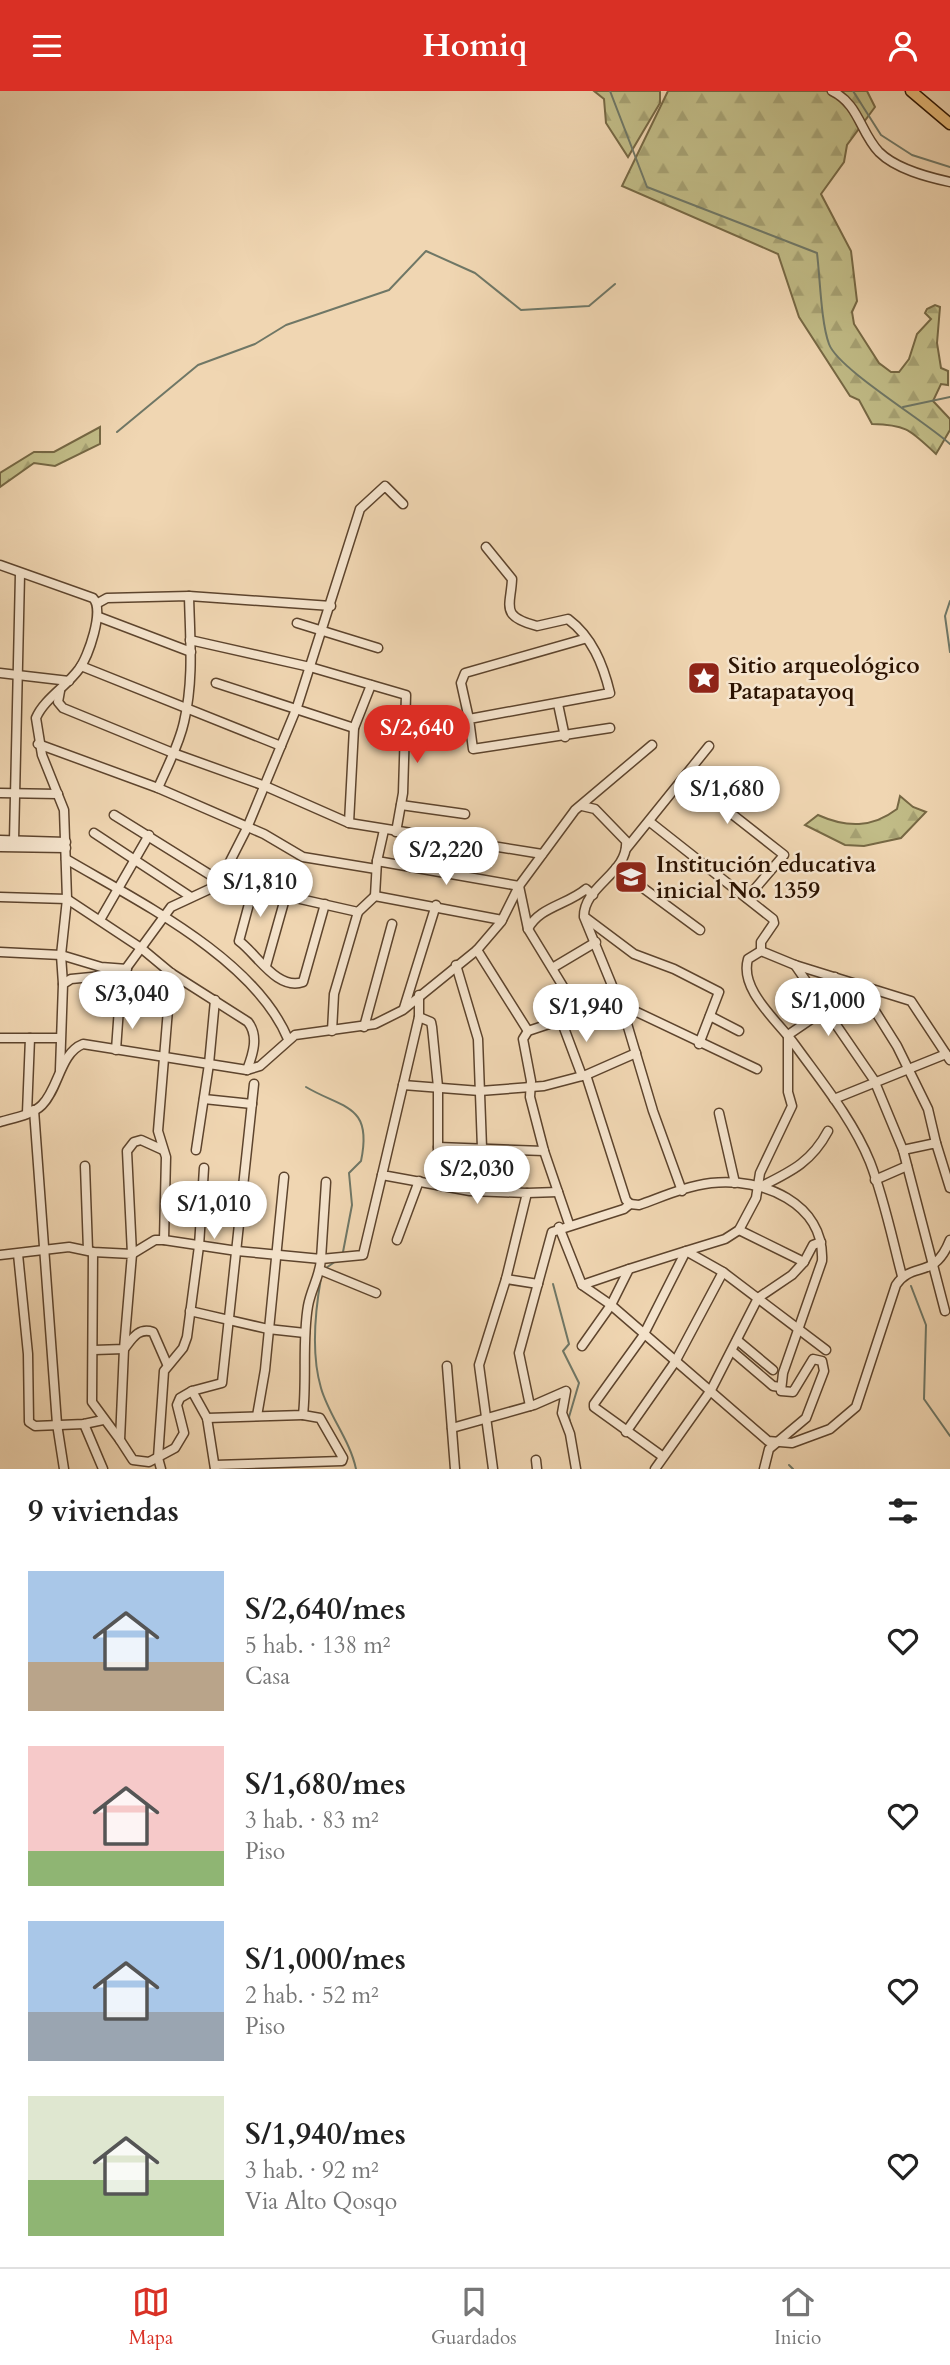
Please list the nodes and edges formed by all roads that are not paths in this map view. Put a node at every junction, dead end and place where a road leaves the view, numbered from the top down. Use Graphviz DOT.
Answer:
graph roads {
  1 [pos="832,91"];
  2 [pos="911,91"];
  3 [pos="950,124"];
  4 [pos="950,182"];
  5 [pos="404,504"];
  6 [pos="486,547"];
  7 [pos="0,565"];
  8 [pos="20,574"];
  9 [pos="188,596"];
  10 [pos="98,603"];
  11 [pos="331,606"];
  12 [pos="99,617"];
  13 [pos="297,623"];
  14 [pos="323,631"];
  15 [pos="584,639"];
  16 [pos="190,640"];
  17 [pos="378,647"];
  18 [pos="191,652"];
  19 [pos="81,666"];
  20 [pos="310,667"];
  21 [pos="0,673"];
  22 [pos="16,675"];
  23 [pos="69,681"];
  24 [pos="216,683"];
  25 [pos="371,685"];
  26 [pos="60,691"];
  27 [pos="558,704"];
  28 [pos="297,707"];
  29 [pos="186,710"];
  30 [pos="469,719"];
  31 [pos="354,728"];
  32 [pos="610,728"];
  33 [pos="565,737"];
  34 [pos="38,744"];
  35 [pos="652,745"];
  36 [pos="281,746"];
  37 [pos="709,747"];
  38 [pos="173,753"];
  39 [pos="686,778"];
  40 [pos="265,786"];
  41 [pos="158,788"];
  42 [pos="0,793"];
  43 [pos="13,794"];
  44 [pos="58,794"];
  45 [pos="401,805"];
  46 [pos="582,806"];
  47 [pos="465,814"];
  48 [pos="114,815"];
  49 [pos="650,822"];
  50 [pos="349,824"];
  51 [pos="247,828"];
  52 [pos="384,830"];
  53 [pos="396,832"];
  54 [pos="93,833"];
  55 [pos="149,835"];
  56 [pos="0,840"];
  57 [pos="14,841"];
  58 [pos="66,845"];
  59 [pos="0,847"];
  60 [pos="626,849"];
  61 [pos="542,854"];
  62 [pos="66,859"];
  63 [pos="135,860"];
  64 [pos="377,865"];
  65 [pos="616,868"];
  66 [pos="220,881"];
  67 [pos="519,885"];
  68 [pos="117,889"];
  69 [pos="253,889"];
  70 [pos="286,895"];
  71 [pos="593,895"];
  72 [pos="375,896"];
  73 [pos="0,897"];
  74 [pos="191,897"];
  75 [pos="747,898"];
  76 [pos="67,899"];
  77 [pos="325,904"];
  78 [pos="436,905"];
  79 [pos="358,912"];
  80 [pos="161,917"];
  81 [pos="584,917"];
  82 [pos="100,920"];
  83 [pos="502,920"];
  84 [pos="392,923"];
  85 [pos="528,929"];
  86 [pos="699,930"];
  87 [pos="596,942"];
  88 [pos="141,948"];
  89 [pos="477,950"];
  90 [pos="761,950"];
  91 [pos="0,952"];
  92 [pos="61,955"];
  93 [pos="456,965"];
  94 [pos="795,965"];
  95 [pos="266,966"];
  96 [pos="554,967"];
  97 [pos="127,969"];
  98 [pos="171,973"];
  99 [pos="835,977"];
  100 [pos="63,984"];
  101 [pos="860,987"];
  102 [pos="616,994"];
  103 [pos="816,994"];
  104 [pos="419,995"];
  105 [pos="215,1000"];
  106 [pos="620,1004"];
  107 [pos="119,1009"];
  108 [pos="826,1009"];
  109 [pos="403,1010"];
  110 [pos="578,1011"];
  111 [pos="710,1016"];
  112 [pos="419,1017"];
  113 [pos="561,1020"];
  114 [pos="364,1027"];
  115 [pos="332,1031"];
  116 [pos="528,1031"];
  117 [pos="738,1031"];
  118 [pos="788,1035"];
  119 [pos="0,1038"];
  120 [pos="30,1038"];
  121 [pos="60,1038"];
  122 [pos="288,1039"];
  123 [pos="699,1044"];
  124 [pos="116,1050"];
  125 [pos="636,1053"];
  126 [pos="948,1057"];
  127 [pos="164,1058"];
  128 [pos="209,1064"];
  129 [pos="908,1067"];
  130 [pos="757,1069"];
  131 [pos="247,1070"];
  132 [pos="60,1073"];
  133 [pos="584,1075"];
  134 [pos="874,1080"];
  135 [pos="254,1084"];
  136 [pos="404,1085"];
  137 [pos="531,1085"];
  138 [pos="438,1087"];
  139 [pos="480,1091"];
  140 [pos="204,1099"];
  141 [pos="834,1099"];
  142 [pos="252,1104"];
  143 [pos="31,1112"];
  144 [pos="719,1113"];
  145 [pos="0,1122"];
  146 [pos="828,1131"];
  147 [pos="936,1143"];
  148 [pos="438,1147"];
  149 [pos="482,1148"];
  150 [pos="163,1150"];
  151 [pos="196,1150"];
  152 [pos="903,1150"];
  153 [pos="544,1151"];
  154 [pos="85,1166"];
  155 [pos="907,1166"];
  156 [pos="204,1167"];
  157 [pos="382,1175"];
  158 [pos="284,1177"];
  159 [pos="875,1180"];
  160 [pos="419,1181"];
  161 [pos="326,1182"];
  162 [pos="735,1183"];
  163 [pos="439,1185"];
  164 [pos="758,1188"];
  165 [pos="950,1188"];
  166 [pos="682,1191"];
  167 [pos="558,1192"];
  168 [pos="527,1193"];
  169 [pos="630,1204"];
  170 [pos="569,1224"];
  171 [pos="559,1227"];
  172 [pos="739,1230"];
  173 [pos="164,1240"];
  174 [pos="397,1240"];
  175 [pos="950,1240"];
  176 [pos="821,1242"];
  177 [pos="199,1246"];
  178 [pos="90,1251"];
  179 [pos="237,1251"];
  180 [pos="686,1251"];
  181 [pos="44,1252"];
  182 [pos="19,1254"];
  183 [pos="132,1254"];
  184 [pos="0,1255"];
  185 [pos="278,1255"];
  186 [pos="321,1259"];
  187 [pos="804,1262"];
  188 [pos="933,1266"];
  189 [pos="629,1269"];
  190 [pos="320,1270"];
  191 [pos="723,1272"];
  192 [pos="902,1276"];
  193 [pos="506,1279"];
  194 [pos="538,1284"];
  195 [pos="582,1285"];
  196 [pos="376,1293"];
  197 [pos="758,1298"];
  198 [pos="611,1305"];
  199 [pos="190,1311"];
  200 [pos="945,1311"];
  201 [pos="231,1319"];
  202 [pos="268,1329"];
  203 [pos="799,1329"];
  204 [pos="305,1333"];
  205 [pos="643,1336"];
  206 [pos="737,1340"];
  207 [pos="582,1346"];
  208 [pos="124,1349"];
  209 [pos="94,1350"];
  210 [pos="826,1350"];
  211 [pos="732,1351"];
  212 [pos="675,1362"];
  213 [pos="167,1364"];
  214 [pos="447,1367"];
  215 [pos="773,1370"];
  216 [pos="780,1387"];
  217 [pos="711,1390"];
  218 [pos="192,1391"];
  219 [pos="530,1406"];
  220 [pos="303,1415"];
  221 [pos="257,1416"];
  222 [pos="207,1418"];
  223 [pos="485,1419"];
  224 [pos="103,1420"];
  225 [pos="85,1424"];
  226 [pos="57,1425"];
  227 [pos="452,1428"];
  228 [pos="626,1432"];
  229 [pos="120,1440"];
  230 [pos="776,1444"];
  231 [pos="662,1456"];
  232 [pos="158,1458"];
  233 [pos="572,1458"];
  234 [pos="215,1467"];
  235 [pos="64,1469"];
  236 [pos="103,1469"];
  237 [pos="160,1469"];
  238 [pos="456,1469"];
  239 [pos="493,1469"];
  240 [pos="576,1469"];
  241 [pos="582,1469"];
  242 [pos="655,1469"];
  243 [pos="764,1469"];
  1 -- 4 [label="street"];
  2 -- 3 [label="main road"];
  5 -- 11 [label="street"];
  6 -- 15 [label="street"];
  7 -- 8 [label="street"];
  8 -- 10 [label="street"];
  8 -- 22 [label="street"];
  9 -- 10 [label="street"];
  9 -- 11 [label="street"];
  9 -- 16 [label="street"];
  10 -- 12 [label="street"];
  11 -- 14 [label="street"];
  12 -- 18 [label="street"];
  12 -- 19 [label="street"];
  13 -- 14 [label="street"];
  14 -- 17 [label="street"];
  14 -- 20 [label="street"];
  15 -- 27 [label="street"];
  15 -- 30 [label="street"];
  16 -- 18 [label="street"];
  16 -- 20 [label="street"];
  18 -- 29 [label="street"];
  19 -- 23 [label="street"];
  19 -- 29 [label="street"];
  20 -- 25 [label="street"];
  20 -- 28 [label="street"];
  21 -- 22 [label="street"];
  22 -- 23 [label="street"];
  22 -- 43 [label="street"];
  23 -- 26 [label="street"];
  24 -- 28 [label="street"];
  25 -- 31 [label="street"];
  25 -- 45 [label="street"];
  26 -- 34 [label="street"];
  26 -- 38 [label="street"];
  27 -- 30 [label="street"];
  27 -- 33 [label="street"];
  28 -- 31 [label="street"];
  28 -- 36 [label="street"];
  29 -- 36 [label="street"];
  29 -- 38 [label="street"];
  30 -- 33 [label="street"];
  31 -- 50 [label="street"];
  32 -- 33 [label="street"];
  34 -- 41 [label="street"];
  34 -- 44 [label="street"];
  35 -- 46 [label="street"];
  36 -- 40 [label="street"];
  37 -- 39 [label="street"];
  38 -- 40 [label="street"];
  38 -- 41 [label="street"];
  39 -- 49 [label="street"];
  39 -- 75 [label="street"];
  40 -- 50 [label="street"];
  40 -- 51 [label="street"];
  41 -- 51 [label="street"];
  42 -- 43 [label="street"];
  43 -- 44 [label="street"];
  43 -- 57 [label="street"];
  44 -- 58 [label="street"];
  45 -- 47 [label="street"];
  45 -- 53 [label="street"];
  46 -- 60 [label="street"];
  46 -- 61 [label="street"];
  48 -- 55 [label="street"];
  49 -- 60 [label="street"];
  49 -- 75 [label="street"];
  50 -- 52 [label="street"];
  51 -- 64 [label="street"];
  51 -- 66 [label="street"];
  52 -- 53 [label="street"];
  52 -- 64 [label="street"];
  53 -- 61 [label="street"];
  54 -- 63 [label="street"];
  55 -- 63 [label="street"];
  55 -- 66 [label="street"];
  56 -- 57 [label="street"];
  57 -- 58 [label="street"];
  58 -- 59 [label="street"];
  58 -- 62 [label="street"];
  60 -- 65 [label="street"];
  61 -- 67 [label="street"];
  62 -- 68 [label="street"];
  62 -- 76 [label="street"];
  63 -- 68 [label="street"];
  63 -- 74 [label="street"];
  64 -- 67 [label="street"];
  64 -- 72 [label="street"];
  65 -- 71 [label="street"];
  65 -- 86 [label="street"];
  66 -- 69 [label="street"];
  66 -- 74 [label="street"];
  67 -- 83 [label="street"];
  67 -- 85 [label="street"];
  68 -- 80 [label="street"];
  68 -- 82 [label="street"];
  69 -- 70 [label="street"];
  69 -- 95 [label="street"];
  70 -- 77 [label="street"];
  70 -- 95 [label="street"];
  71 -- 81 [label="street"];
  71 -- 85 [label="street"];
  72 -- 78 [label="street"];
  72 -- 79 [label="street"];
  73 -- 76 [label="street"];
  74 -- 80 [label="street"];
  75 -- 90 [label="street"];
  76 -- 82 [label="street"];
  76 -- 92 [label="street"];
  77 -- 79 [label="street"];
  77 -- 95 [label="street"];
  78 -- 83 [label="street"];
  78 -- 109 [label="street"];
  79 -- 115 [label="street"];
  80 -- 88 [label="street"];
  80 -- 122 [label="street"];
  81 -- 87 [label="street"];
  81 -- 111 [label="street"];
  82 -- 88 [label="street"];
  83 -- 89 [label="street"];
  84 -- 114 [label="street"];
  85 -- 96 [label="street"];
  87 -- 96 [label="street"];
  87 -- 102 [label="street"];
  88 -- 97 [label="street"];
  88 -- 98 [label="street"];
  89 -- 93 [label="street"];
  89 -- 116 [label="street"];
  90 -- 94 [label="street"];
  90 -- 118 [label="street"];
  91 -- 92 [label="street"];
  92 -- 97 [label="street"];
  92 -- 100 [label="street"];
  93 -- 104 [label="street"];
  93 -- 139 [label="street"];
  94 -- 99 [label="street"];
  94 -- 103 [label="street"];
  96 -- 110 [label="street"];
  97 -- 100 [label="street"];
  98 -- 105 [label="street"];
  98 -- 127 [label="street"];
  99 -- 101 [label="street"];
  99 -- 103 [label="street"];
  100 -- 121 [label="street"];
  101 -- 126 [label="street"];
  101 -- 129 [label="street"];
  102 -- 106 [label="street"];
  102 -- 110 [label="street"];
  103 -- 108 [label="street"];
  104 -- 109 [label="street"];
  104 -- 112 [label="street"];
  105 -- 128 [label="street"];
  105 -- 131 [label="street"];
  106 -- 123 [label="street"];
  106 -- 125 [label="street"];
  107 -- 124 [label="street"];
  108 -- 118 [label="street"];
  108 -- 134 [label="street"];
  109 -- 114 [label="street"];
  110 -- 113 [label="street"];
  111 -- 117 [label="street"];
  111 -- 123 [label="street"];
  112 -- 136 [label="street"];
  112 -- 138 [label="street"];
  113 -- 116 [label="street"];
  113 -- 133 [label="street"];
  114 -- 115 [label="street"];
  115 -- 122 [label="street"];
  116 -- 137 [label="street"];
  118 -- 141 [label="street"];
  118 -- 164 [label="street"];
  119 -- 120 [label="street"];
  120 -- 121 [label="street"];
  120 -- 143 [label="street"];
  121 -- 132 [label="street"];
  122 -- 131 [label="street"];
  123 -- 130 [label="street"];
  124 -- 127 [label="street"];
  124 -- 132 [label="street"];
  125 -- 133 [label="street"];
  125 -- 166 [label="street"];
  126 -- 129 [label="street"];
  127 -- 128 [label="street"];
  127 -- 150 [label="street"];
  128 -- 131 [label="street"];
  128 -- 140 [label="street"];
  129 -- 134 [label="street"];
  129 -- 147 [label="street"];
  132 -- 143 [label="street"];
  133 -- 137 [label="street"];
  133 -- 169 [label="street"];
  134 -- 141 [label="street"];
  134 -- 152 [label="street"];
  135 -- 142 [label="street"];
  136 -- 138 [label="street"];
  136 -- 157 [label="street"];
  137 -- 139 [label="street"];
  137 -- 153 [label="street"];
  138 -- 139 [label="street"];
  138 -- 148 [label="street"];
  139 -- 149 [label="street"];
  140 -- 142 [label="street"];
  140 -- 151 [label="street"];
  141 -- 159 [label="street"];
  142 -- 179 [label="street"];
  143 -- 145 [label="street"];
  143 -- 181 [label="street"];
  144 -- 162 [label="street"];
  146 -- 164 [label="street"];
  147 -- 152 [label="street"];
  147 -- 165 [label="street"];
  148 -- 149 [label="street"];
  148 -- 163 [label="street"];
  149 -- 153 [label="street"];
  150 -- 173 [label="street"];
  150 -- 183 [label="street"];
  152 -- 155 [label="street"];
  153 -- 167 [label="street"];
  154 -- 178 [label="street"];
  155 -- 159 [label="street"];
  155 -- 188 [label="street"];
  156 -- 177 [label="street"];
  157 -- 160 [label="street"];
  157 -- 186 [label="street"];
  158 -- 185 [label="street"];
  159 -- 192 [label="street"];
  160 -- 163 [label="street"];
  160 -- 174 [label="street"];
  161 -- 186 [label="street"];
  162 -- 164 [label="street"];
  162 -- 166 [label="street"];
  163 -- 168 [label="street"];
  164 -- 172 [label="street"];
  164 -- 176 [label="street"];
  166 -- 169 [label="street"];
  167 -- 168 [label="street"];
  167 -- 170 [label="street"];
  168 -- 193 [label="street"];
  169 -- 170 [label="street"];
  170 -- 171 [label="street"];
  171 -- 194 [label="street"];
  171 -- 195 [label="street"];
  172 -- 180 [label="street"];
  172 -- 187 [label="street"];
  173 -- 177 [label="street"];
  173 -- 183 [label="street"];
  175 -- 188 [label="street"];
  176 -- 187 [label="street"];
  176 -- 203 [label="street"];
  177 -- 179 [label="street"];
  177 -- 199 [label="street"];
  178 -- 181 [label="street"];
  178 -- 183 [label="street"];
  178 -- 209 [label="street"];
  179 -- 185 [label="street"];
  179 -- 201 [label="street"];
  180 -- 189 [label="street"];
  180 -- 191 [label="street"];
  180 -- 205 [label="street"];
  181 -- 182 [label="street"];
  181 -- 226 [label="street"];
  182 -- 184 [label="street"];
  182 -- 226 [label="street"];
  183 -- 208 [label="street"];
  185 -- 186 [label="street"];
  185 -- 202 [label="street"];
  186 -- 190 [label="street"];
  187 -- 197 [label="street"];
  188 -- 192 [label="street"];
  188 -- 200 [label="street"];
  189 -- 195 [label="street"];
  189 -- 198 [label="street"];
  190 -- 196 [label="street"];
  190 -- 204 [label="street"];
  191 -- 197 [label="street"];
  191 -- 212 [label="street"];
  192 -- 230 [label="street"];
  193 -- 194 [label="street"];
  193 -- 223 [label="street"];
  194 -- 219 [label="street"];
  195 -- 198 [label="street"];
  197 -- 203 [label="street"];
  197 -- 206 [label="street"];
  198 -- 205 [label="street"];
  198 -- 207 [label="street"];
  199 -- 201 [label="street"];
  199 -- 213 [label="street"];
  201 -- 202 [label="street"];
  201 -- 218 [label="street"];
  202 -- 204 [label="street"];
  202 -- 221 [label="street"];
  203 -- 210 [label="street"];
  203 -- 216 [label="street"];
  204 -- 220 [label="street"];
  205 -- 212 [label="street"];
  205 -- 228 [label="street"];
  206 -- 211 [label="street"];
  206 -- 215 [label="street"];
  208 -- 209 [label="street"];
  208 -- 213 [label="street"];
  208 -- 229 [label="street"];
  209 -- 224 [label="street"];
  211 -- 216 [label="street"];
  211 -- 217 [label="street"];
  212 -- 217 [label="street"];
  212 -- 228 [label="street"];
  213 -- 232 [label="street"];
  214 -- 227 [label="street"];
  216 -- 230 [label="street"];
  217 -- 230 [label="street"];
  217 -- 231 [label="street"];
  218 -- 222 [label="street"];
  218 -- 232 [label="street"];
  219 -- 223 [label="street"];
  219 -- 233 [label="street"];
  220 -- 221 [label="street"];
  220 -- 234 [label="street"];
  221 -- 222 [label="street"];
  222 -- 234 [label="street"];
  223 -- 227 [label="street"];
  223 -- 239 [label="street"];
  224 -- 225 [label="street"];
  224 -- 229 [label="street"];
  225 -- 226 [label="street"];
  225 -- 236 [label="street"];
  226 -- 235 [label="street"];
  227 -- 238 [label="street"];
  228 -- 231 [label="street"];
  229 -- 232 [label="street"];
  230 -- 243 [label="street"];
  231 -- 242 [label="street"];
  232 -- 237 [label="street"];
  233 -- 240 [label="street"];
  233 -- 241 [label="street"];
}
